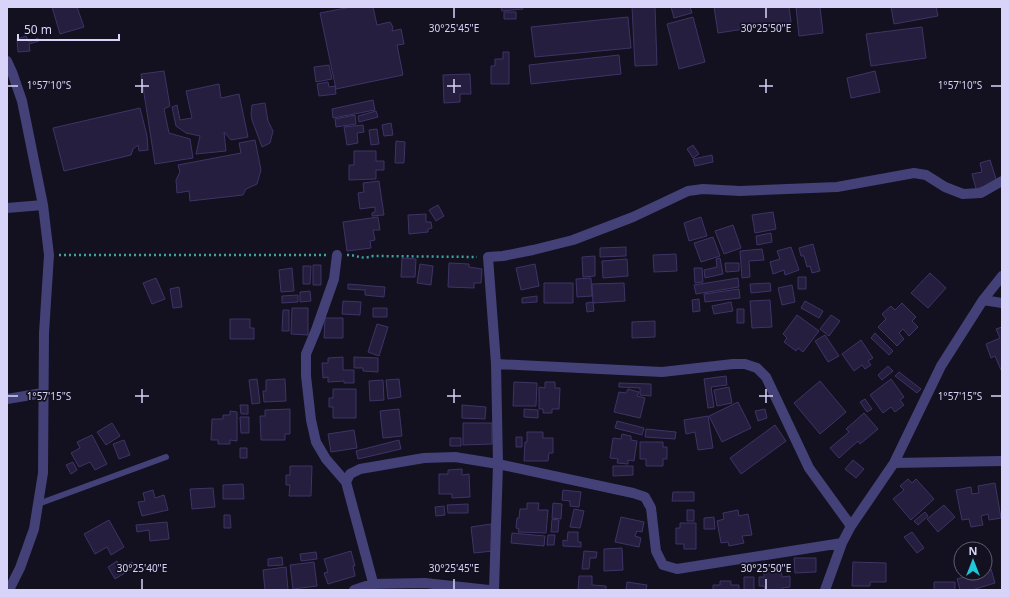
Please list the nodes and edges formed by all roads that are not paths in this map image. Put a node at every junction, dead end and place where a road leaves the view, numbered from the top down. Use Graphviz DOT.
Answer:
graph roads {
  1 [pos="7,61"];
  2 [pos="1002,180"];
  3 [pos="43,205"];
  4 [pos="7,208"];
  5 [pos="337,255"];
  6 [pos="1002,276"];
  7 [pos="983,300"];
  8 [pos="1002,303"];
  9 [pos="496,364"];
  10 [pos="43,393"];
  11 [pos="7,399"];
  12 [pos="166,456"];
  13 [pos="1002,460"];
  14 [pos="894,463"];
  15 [pos="498,464"];
  16 [pos="346,482"];
  17 [pos="38,504"];
  18 [pos="851,526"];
  19 [pos="842,543"];
  20 [pos="373,587"];
  21 [pos="9,590"];
  22 [pos="354,590"];
  23 [pos="489,590"];
  24 [pos="494,590"];
  25 [pos="825,590"];
  1 -- 3 [label="street"];
  2 -- 9 [label="street"];
  3 -- 4 [label="street"];
  3 -- 10 [label="street"];
  5 -- 16 [label="street"];
  6 -- 7 [label="street"];
  7 -- 8 [label="street"];
  7 -- 14 [label="street"];
  9 -- 15 [label="street"];
  9 -- 18 [label="street"];
  10 -- 11 [label="street"];
  10 -- 17 [label="street"];
  12 -- 17 [label="lane"];
  13 -- 14 [label="street"];
  14 -- 18 [label="street"];
  15 -- 16 [label="street"];
  15 -- 19 [label="street"];
  15 -- 24 [label="street"];
  16 -- 20 [label="street"];
  17 -- 21 [label="street"];
  18 -- 19 [label="street"];
  19 -- 25 [label="street"];
  20 -- 22 [label="street"];
  20 -- 23 [label="street"];
}
